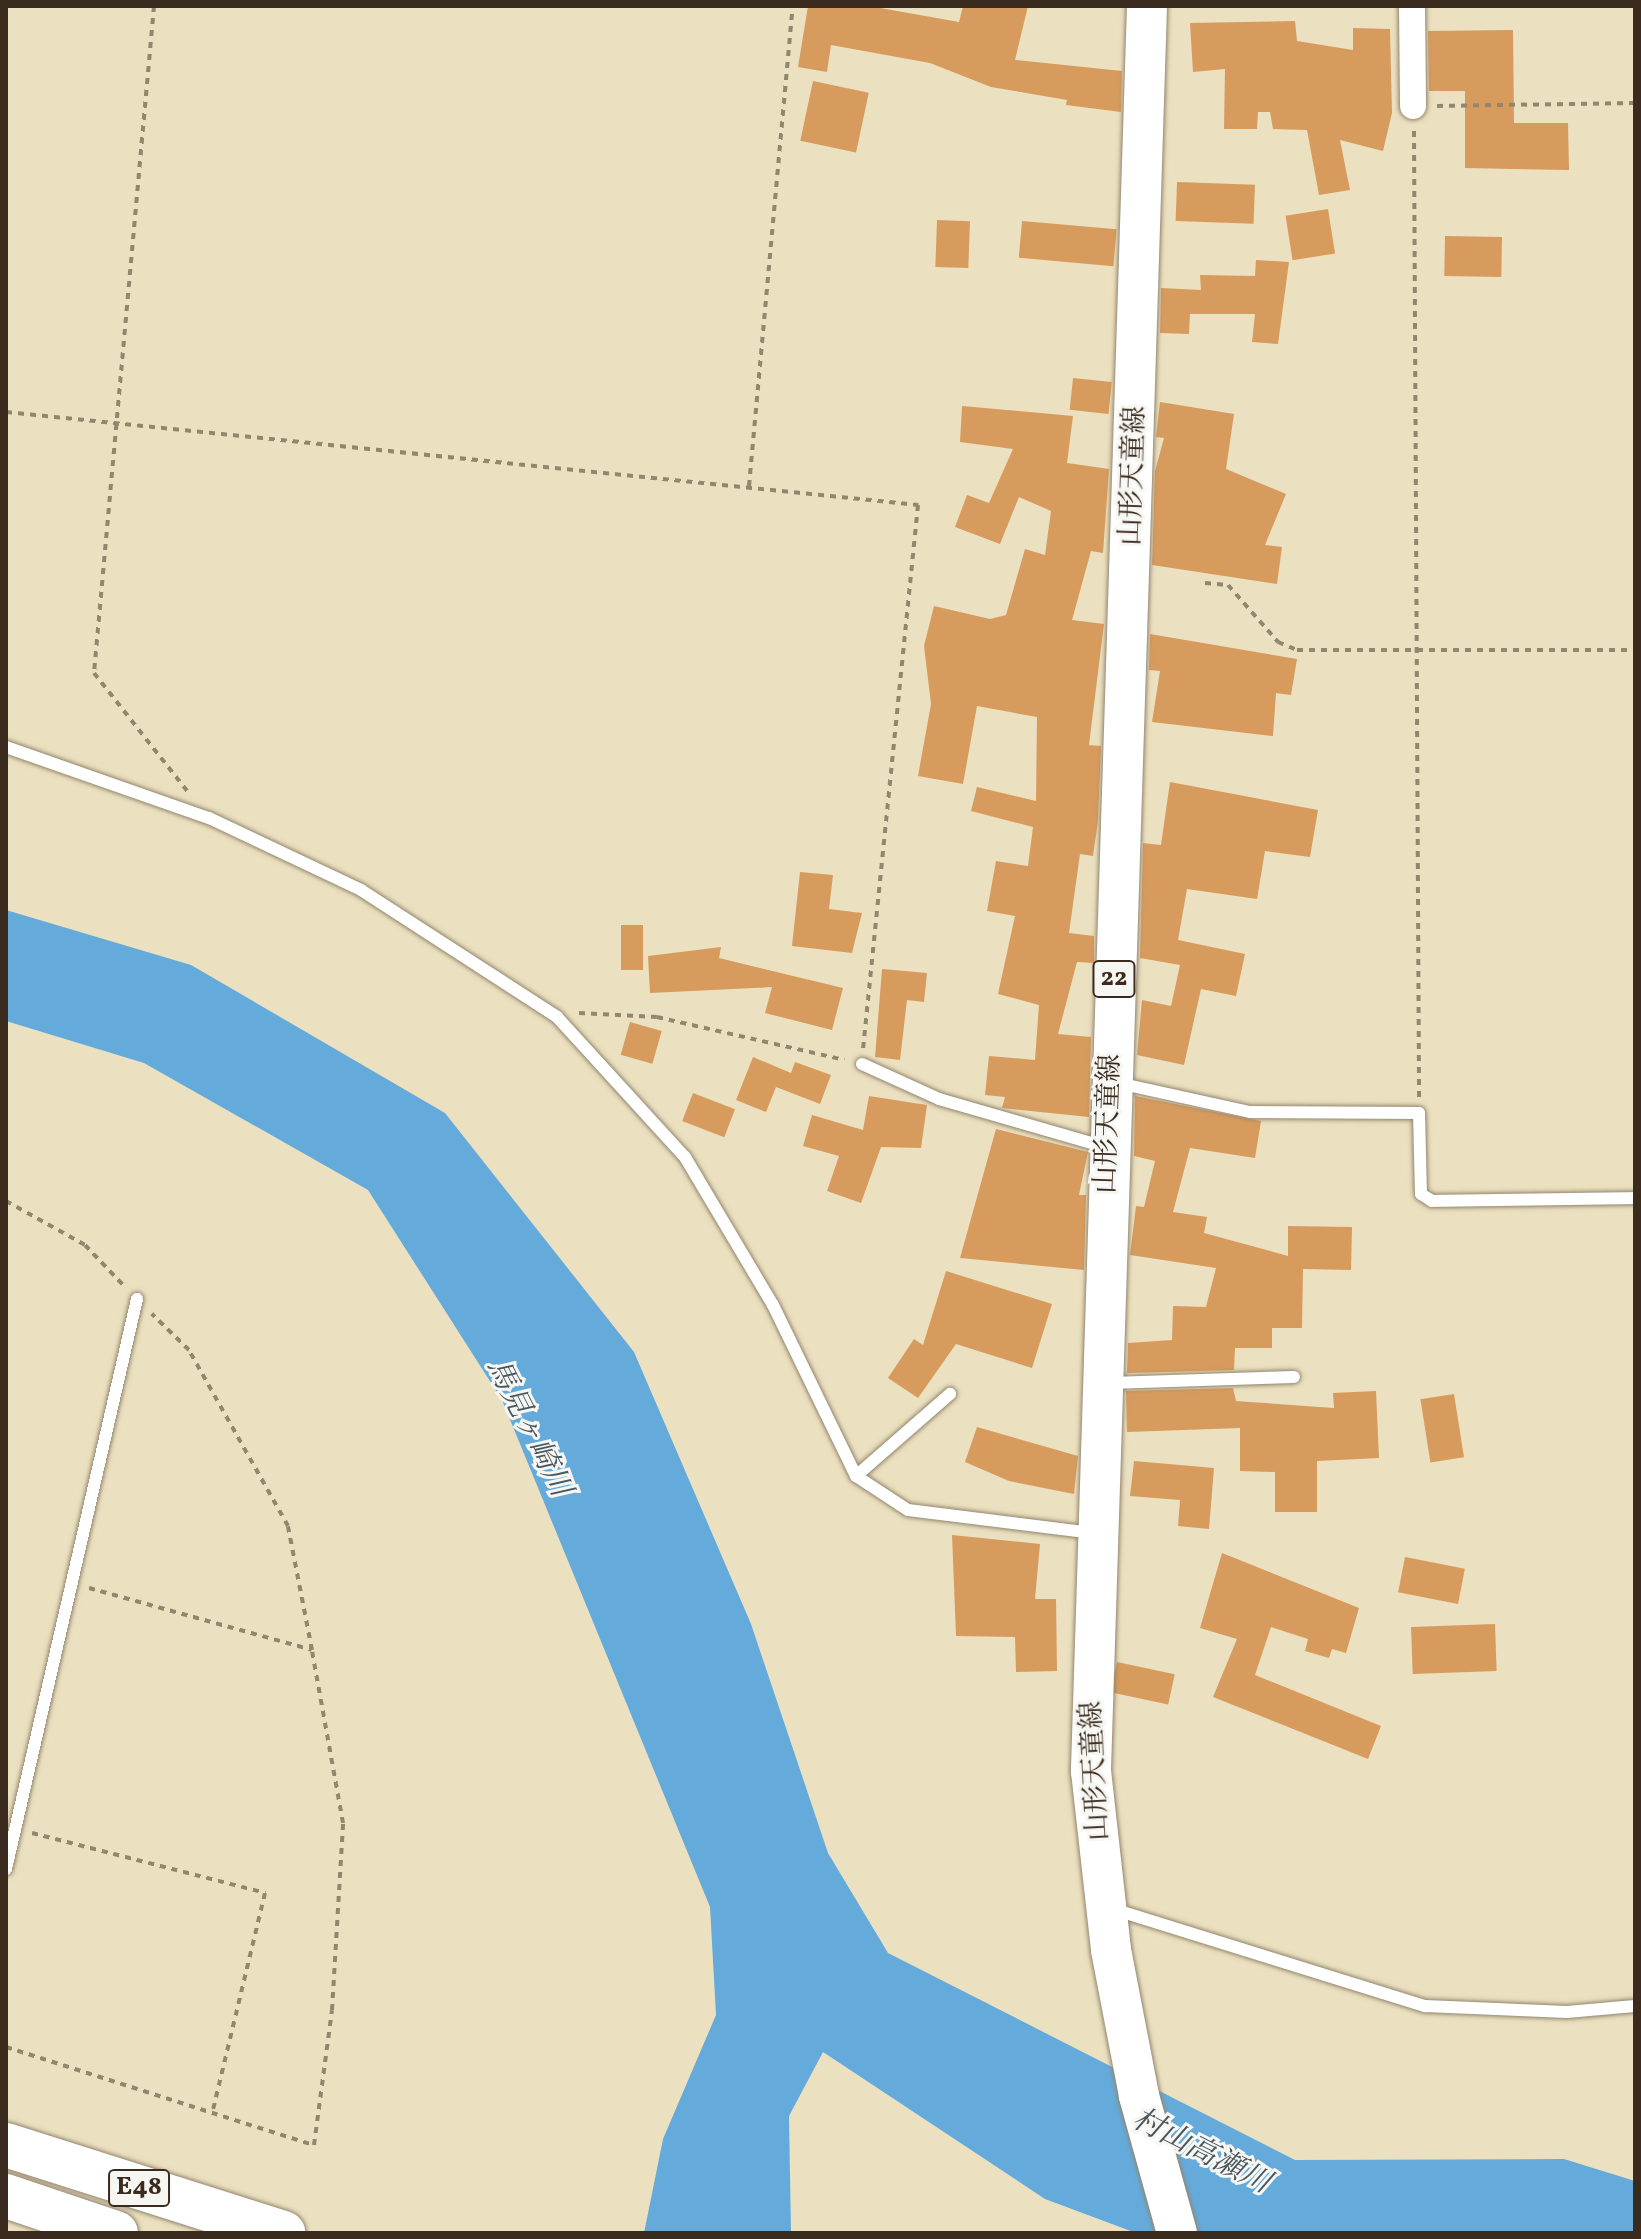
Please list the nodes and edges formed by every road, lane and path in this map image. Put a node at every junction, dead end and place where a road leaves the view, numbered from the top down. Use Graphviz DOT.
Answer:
graph roads {
  1 [pos="154,6"];
  2 [pos="793,6"];
  3 [pos="1147,6"];
  4 [pos="1412,6"];
  5 [pos="1635,103"];
  6 [pos="1413,106"];
  7 [pos="6,412"];
  8 [pos="114,421"];
  9 [pos="749,486"];
  10 [pos="1205,583"];
  11 [pos="1635,650"];
  12 [pos="1420,651"];
  13 [pos="6,747"];
  14 [pos="209,818"];
  15 [pos="557,1017"];
  16 [pos="862,1064"];
  17 [pos="1110,1081"];
  18 [pos="1419,1113"];
  19 [pos="1108,1148"];
  20 [pos="1635,1198"];
  21 [pos="6,1201"];
  22 [pos="137,1299"];
  23 [pos="1294,1377"];
  24 [pos="1101,1384"];
  25 [pos="950,1394"];
  26 [pos="856,1476"];
  27 [pos="1094,1533"];
  28 [pos="72,1583"];
  29 [pos="312,1650"];
  30 [pos="15,1829"];
  31 [pos="6,1869"];
  32 [pos="1105,1907"];
  33 [pos="1635,2006"];
  34 [pos="6,2047"];
  35 [pos="212,2115"];
  36 [pos="6,2145"];
  37 [pos="6,2196"];
  38 [pos="278,2232"];
  39 [pos="116,2233"];
  40 [pos="1177,2233"];
  1 -- 8 [label="path"];
  2 -- 9 [label="path"];
  3 -- 17 [label="main road, 山形天童線 / 22"];
  4 -- 6 [label="street"];
  5 -- 6 [label="path"];
  6 -- 12 [label="path"];
  7 -- 8 [label="path"];
  8 -- 9 [label="path"];
  8 -- 14 [label="path"];
  9 -- 16 [label="path"];
  10 -- 12 [label="path"];
  11 -- 12 [label="path"];
  12 -- 18 [label="path"];
  13 -- 14 [label="lane"];
  14 -- 15 [label="lane"];
  15 -- 16 [label="path"];
  15 -- 26 [label="lane"];
  16 -- 19 [label="lane"];
  17 -- 18 [label="lane"];
  17 -- 19 [label="main road, 山形天童線 / 22"];
  18 -- 20 [label="lane"];
  19 -- 24 [label="main road, 山形天童線 / 22"];
  21 -- 22 [label="path"];
  22 -- 28 [label="lane"];
  22 -- 29 [label="path"];
  23 -- 24 [label="lane"];
  24 -- 27 [label="main road, 山形天童線 / 22"];
  25 -- 26 [label="lane"];
  26 -- 27 [label="lane"];
  27 -- 32 [label="main road, 山形天童線 / 22"];
  28 -- 29 [label="path"];
  28 -- 30 [label="lane"];
  29 -- 35 [label="path"];
  30 -- 31 [label="lane"];
  30 -- 35 [label="path"];
  32 -- 33 [label="lane"];
  32 -- 40 [label="main road, 山形天童線 / 22"];
  34 -- 35 [label="path"];
  36 -- 38 [label="highway, E48"];
  37 -- 39 [label="highway, E48"];
}
